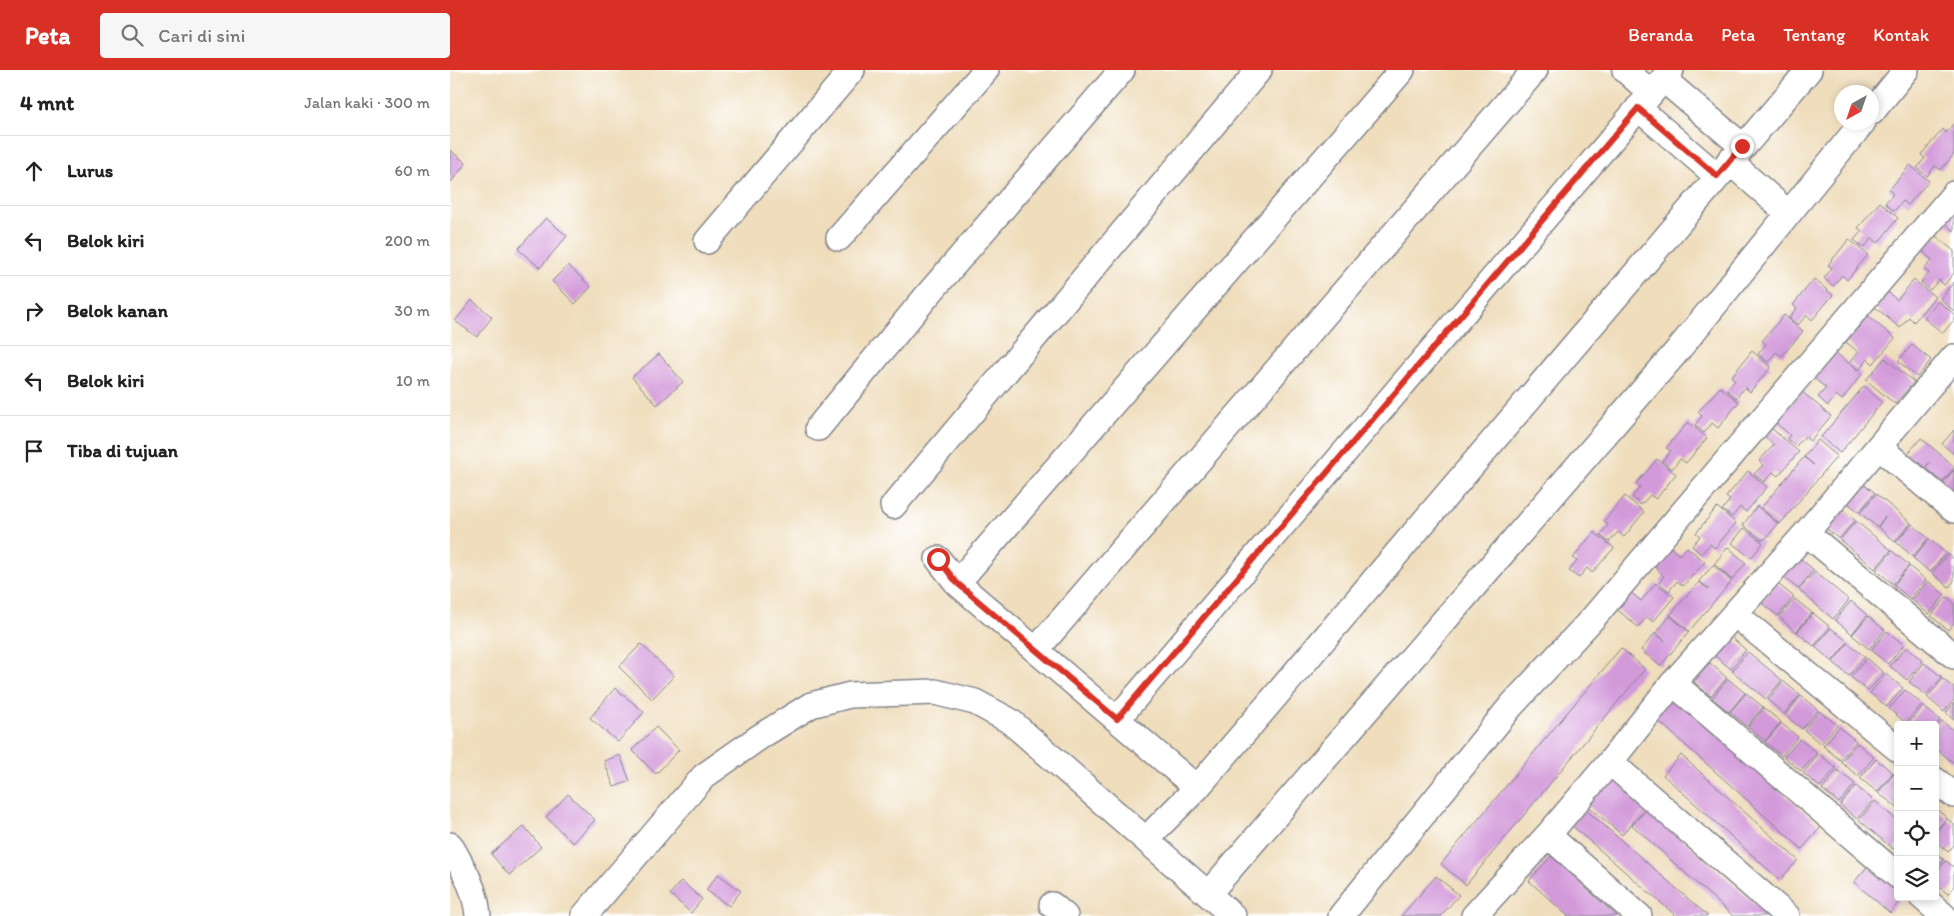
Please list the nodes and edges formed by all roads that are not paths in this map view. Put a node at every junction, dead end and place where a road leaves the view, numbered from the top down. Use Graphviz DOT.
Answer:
graph roads {
  1 [pos="852,70"];
  2 [pos="986,70"];
  3 [pos="1122,70"];
  4 [pos="1258,70"];
  5 [pos="1402,70"];
  6 [pos="1536,70"];
  7 [pos="1625,70"];
  8 [pos="1809,70"];
  9 [pos="1906,70"];
  10 [pos="1656,88"];
  11 [pos="1879,103"];
  12 [pos="1856,130"];
  13 [pos="1729,161"];
  14 [pos="1954,194"];
  15 [pos="1788,213"];
  16 [pos="839,238"];
  17 [pos="706,241"];
  18 [pos="1950,370"];
  19 [pos="818,428"];
  20 [pos="1879,447"];
  21 [pos="893,506"];
  22 [pos="1954,510"];
  23 [pos="1806,533"];
  24 [pos="938,559"];
  25 [pos="957,583"];
  26 [pos="1735,614"];
  27 [pos="1036,650"];
  28 [pos="1954,656"];
  29 [pos="1672,683"];
  30 [pos="1117,719"];
  31 [pos="1894,746"];
  32 [pos="1610,762"];
  33 [pos="1939,783"];
  34 [pos="1196,788"];
  35 [pos="1954,795"];
  36 [pos="1156,829"];
  37 [pos="1548,835"];
  38 [pos="450,845"];
  39 [pos="1894,873"];
  40 [pos="1208,894"];
  41 [pos="1927,901"];
  42 [pos="1476,915"];
  43 [pos="478,916"];
  44 [pos="584,916"];
  45 [pos="1233,916"];
  46 [pos="1341,916"];
  47 [pos="1639,916"];
  48 [pos="1787,916"];
  49 [pos="1944,916"];
  1 -- 17 [label="street"];
  2 -- 16 [label="street"];
  3 -- 19 [label="street"];
  4 -- 21 [label="street"];
  5 -- 25 [label="street"];
  6 -- 27 [label="street"];
  7 -- 10 [label="street"];
  8 -- 13 [label="street"];
  9 -- 11 [label="street"];
  10 -- 13 [label="street"];
  10 -- 13 [label="street"];
  10 -- 30 [label="street"];
  12 -- 15 [label="street"];
  13 -- 15 [label="street"];
  13 -- 34 [label="street"];
  14 -- 46 [label="street"];
  15 -- 40 [label="street"];
  18 -- 20 [label="street"];
  20 -- 22 [label="street"];
  20 -- 23 [label="street"];
  23 -- 26 [label="street"];
  23 -- 28 [label="street"];
  24 -- 25 [label="street"];
  25 -- 27 [label="street"];
  26 -- 29 [label="street"];
  26 -- 31 [label="street"];
  27 -- 30 [label="street"];
  29 -- 32 [label="street"];
  29 -- 39 [label="street"];
  30 -- 34 [label="street"];
  32 -- 37 [label="street"];
  32 -- 48 [label="street"];
  33 -- 35 [label="street"];
  34 -- 36 [label="street"];
  37 -- 42 [label="street"];
  37 -- 47 [label="street"];
  38 -- 43 [label="street"];
  40 -- 44 [label="street"];
  40 -- 45 [label="street"];
  41 -- 49 [label="street"];
}
